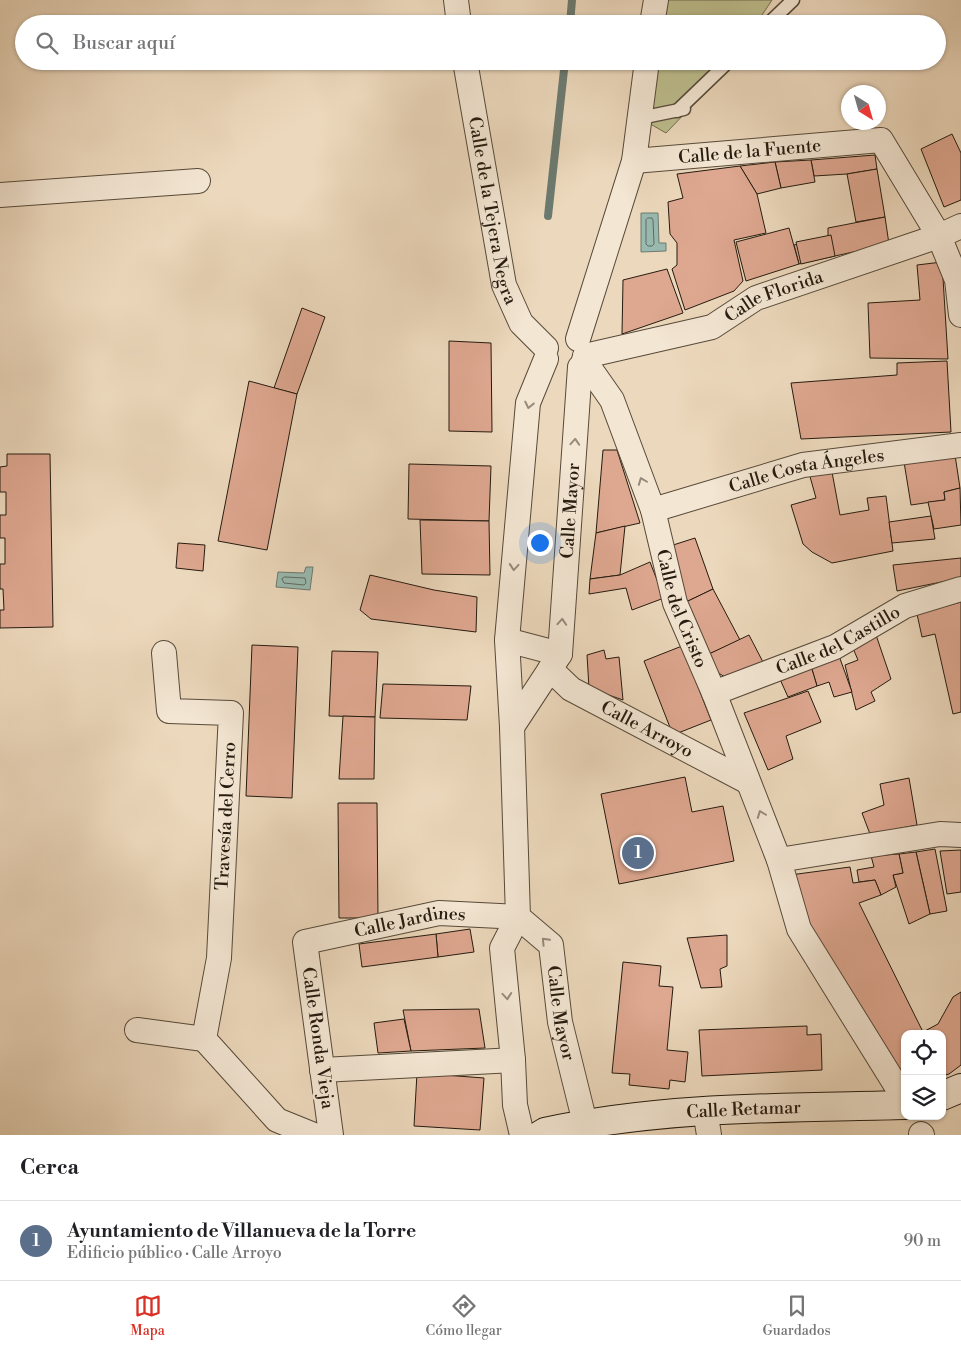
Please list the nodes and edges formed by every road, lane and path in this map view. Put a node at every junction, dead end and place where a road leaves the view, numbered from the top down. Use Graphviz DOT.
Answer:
graph roads {
  1 [pos="456,0"];
  2 [pos="656,0"];
  3 [pos="793,0"];
  4 [pos="458,15"];
  5 [pos="654,15"];
  6 [pos="777,15"];
  7 [pos="467,70"];
  8 [pos="645,70"];
  9 [pos="719,70"];
  10 [pos="692,108"];
  11 [pos="677,110"];
  12 [pos="640,118"];
  13 [pos="634,161"];
  14 [pos="198,181"];
  15 [pos="0,195"];
  16 [pos="961,226"];
  17 [pos="939,236"];
  18 [pos="961,315"];
  19 [pos="546,354"];
  20 [pos="582,356"];
  21 [pos="961,444"];
  22 [pos="654,510"];
  23 [pos="961,589"];
  24 [pos="507,640"];
  25 [pos="164,653"];
  26 [pos="555,662"];
  27 [pos="714,694"];
  28 [pos="512,727"];
  29 [pos="748,782"];
  30 [pos="961,835"];
  31 [pos="779,860"];
  32 [pos="518,917"];
  33 [pos="305,942"];
  34 [pos="137,1030"];
  35 [pos="204,1039"];
  36 [pos="513,1060"];
  37 [pos="322,1070"];
  38 [pos="961,1088"];
  39 [pos="901,1093"];
  40 [pos="946,1094"];
  41 [pos="901,1106"];
  42 [pos="946,1109"];
  43 [pos="961,1112"];
  44 [pos="707,1123"];
  45 [pos="574,1128"];
  46 [pos="314,1135"];
  47 [pos="331,1135"];
  48 [pos="522,1135"];
  49 [pos="540,1135"];
  1 -- 4 [label="street"];
  2 -- 5 [label="street"];
  3 -- 6 [label="lane"];
  7 -- 19 [label="street, Calle de la Tejera Negra"];
  8 -- 12 [label="street, Calle Mayor"];
  9 -- 11 [label="lane"];
  10 -- 11 [label="lane"];
  11 -- 12 [label="lane"];
  12 -- 13 [label="street, Calle Mayor"];
  13 -- 17 [label="street, Calle de la Fuente"];
  13 -- 20 [label="street, Calle Mayor"];
  14 -- 15 [label="street"];
  16 -- 17 [label="street, Calle Florida"];
  17 -- 18 [label="street, Calle de la Fuente"];
  17 -- 20 [label="street, Calle Florida"];
  19 -- 20 [label="street"];
  19 -- 20 [label="street"];
  19 -- 24 [label="street, one-way"];
  22 -- 20 [label="street, Calle del Cristo, one-way"];
  26 -- 20 [label="street, Calle Mayor, one-way"];
  21 -- 22 [label="street, Calle Costa Ángeles"];
  22 -- 27 [label="street, Calle del Cristo"];
  23 -- 27 [label="street, Calle del Castillo"];
  24 -- 26 [label="street"];
  24 -- 28 [label="street"];
  25 -- 35 [label="street, Travesía del Cerro"];
  26 -- 28 [label="street, Calle Mayor"];
  26 -- 29 [label="street, Calle Arroyo"];
  27 -- 29 [label="street, Calle del Cristo"];
  28 -- 32 [label="street"];
  31 -- 29 [label="street, Calle del Cristo, one-way"];
  30 -- 31 [label="street"];
  31 -- 39 [label="street, Calle del Cristo"];
  32 -- 33 [label="street, Calle Jardines"];
  32 -- 36 [label="street, one-way"];
  45 -- 32 [label="street, Calle Mayor, one-way"];
  33 -- 37 [label="street, Calle Ronda Vieja"];
  34 -- 35 [label="street"];
  35 -- 46 [label="street"];
  36 -- 37 [label="street"];
  36 -- 48 [label="street"];
  37 -- 47 [label="street, Calle Ronda Vieja"];
  38 -- 40 [label="street"];
  41 -- 44 [label="street, Calle Retamar"];
  42 -- 43 [label="street"];
  44 -- 45 [label="street, Calle Retamar"];
  45 -- 49 [label="street, Calle Retamar"];
}
